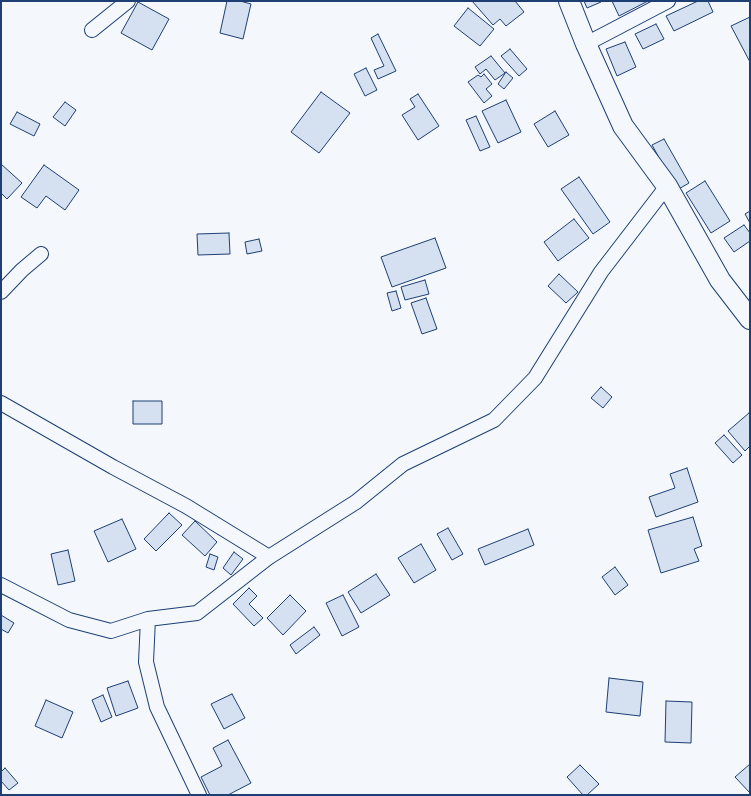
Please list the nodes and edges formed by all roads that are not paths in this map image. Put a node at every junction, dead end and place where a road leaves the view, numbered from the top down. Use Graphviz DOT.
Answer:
graph roads {
  1 [pos="128,1"];
  2 [pos="569,1"];
  3 [pos="668,1"];
  4 [pos="92,30"];
  5 [pos="586,44"];
  6 [pos="666,186"];
  7 [pos="41,254"];
  8 [pos="1,292"];
  9 [pos="750,319"];
  10 [pos="1,403"];
  11 [pos="269,557"];
  12 [pos="1,585"];
  13 [pos="148,618"];
  14 [pos="199,795"];
  1 -- 4 [label="street"];
  2 -- 5 [label="main road"];
  3 -- 5 [label="street"];
  5 -- 6 [label="main road"];
  6 -- 9 [label="main road"];
  6 -- 11 [label="street"];
  7 -- 8 [label="street"];
  10 -- 11 [label="street"];
  11 -- 13 [label="street"];
  12 -- 13 [label="street"];
  13 -- 14 [label="street"];
}
